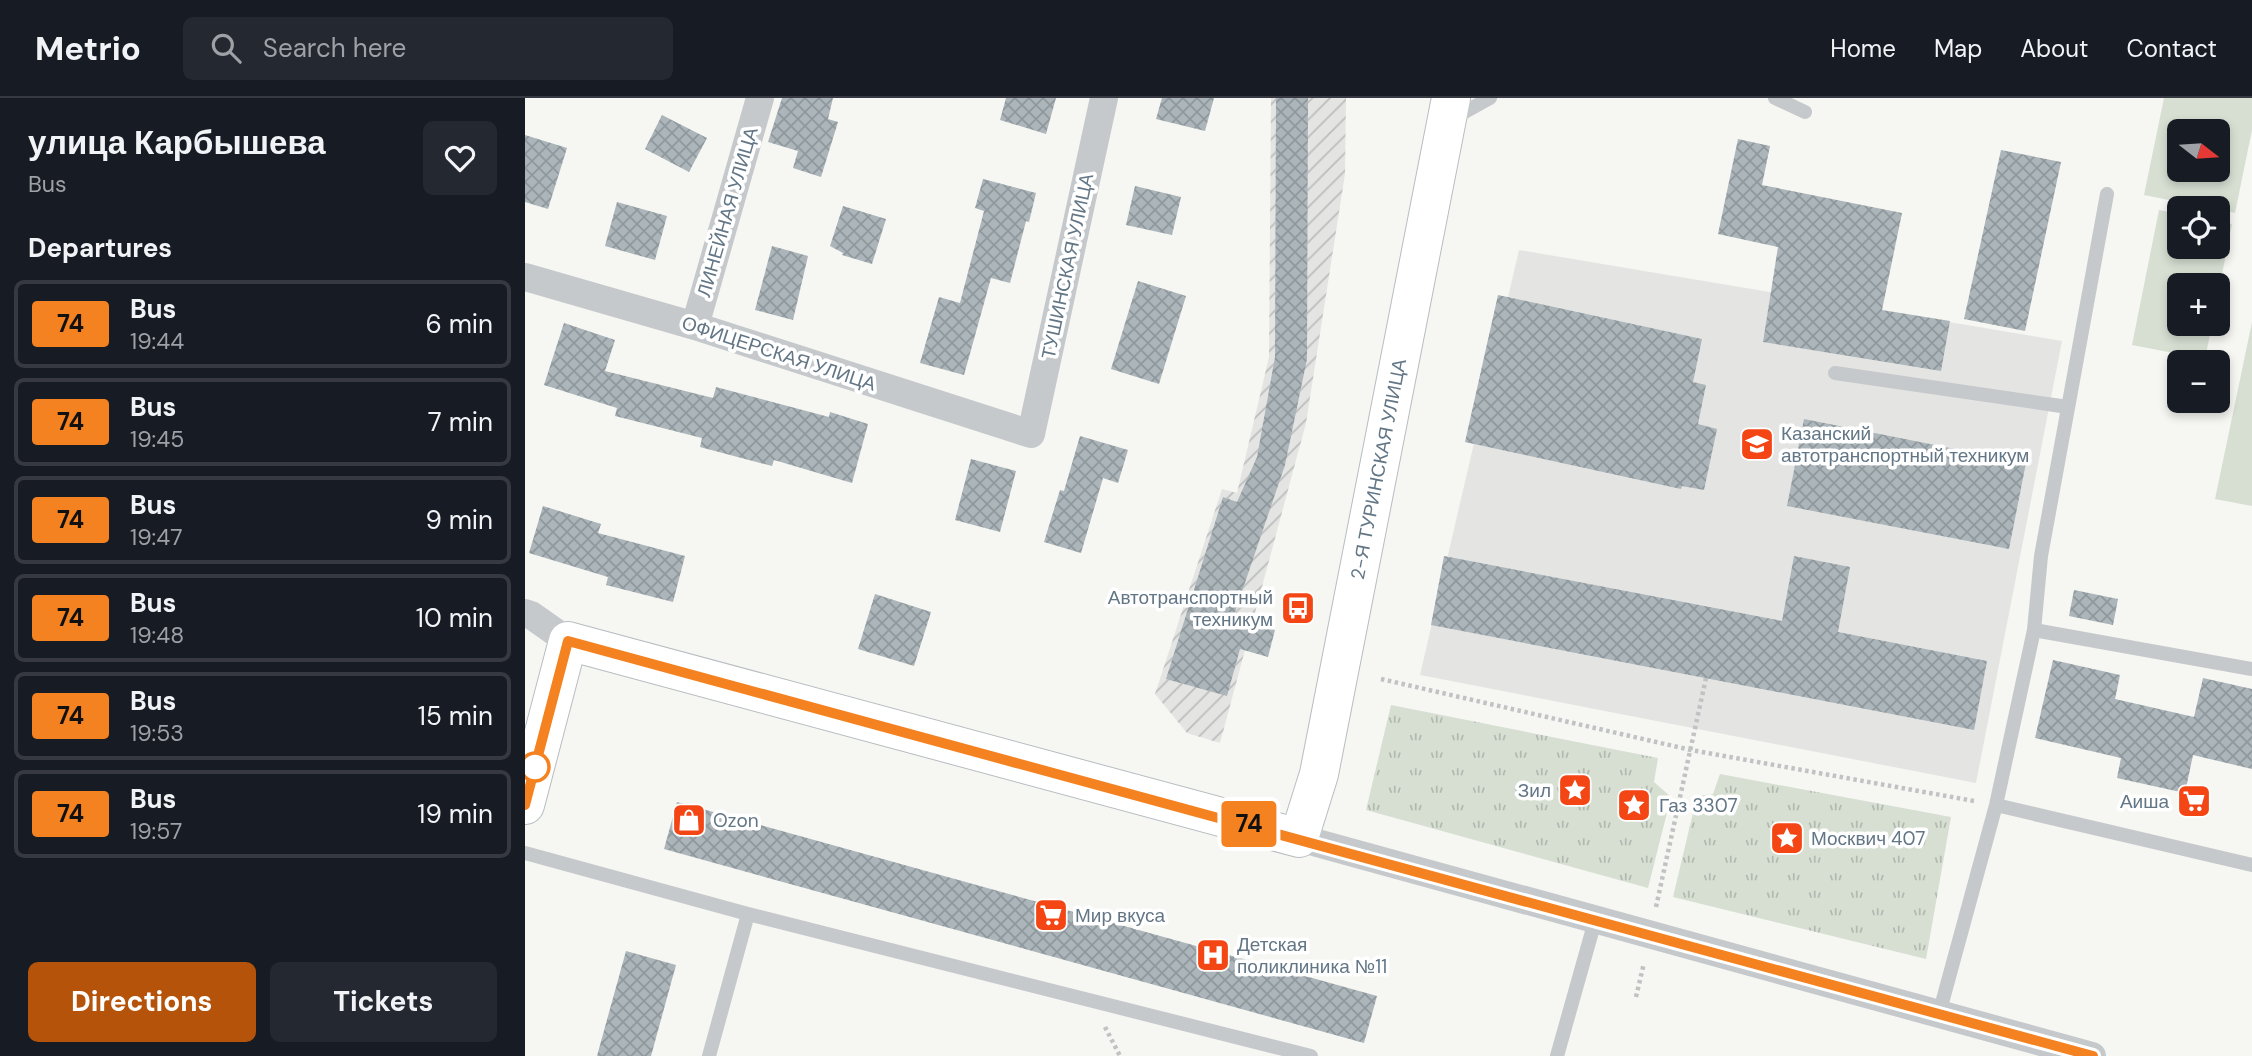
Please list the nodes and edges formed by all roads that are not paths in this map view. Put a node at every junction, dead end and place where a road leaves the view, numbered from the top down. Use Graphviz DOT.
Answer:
graph roads {
  1 [pos="760,98"];
  2 [pos="1104,98"];
  3 [pos="1490,98"];
  4 [pos="1775,98"];
  5 [pos="1449,110"];
  6 [pos="1805,112"];
  7 [pos="2107,194"];
  8 [pos="525,277"];
  9 [pos="695,326"];
  10 [pos="1835,373"];
  11 [pos="2068,407"];
  12 [pos="1031,434"];
  13 [pos="525,613"];
  14 [pos="2034,630"];
  15 [pos="568,641"];
  16 [pos="2252,669"];
  17 [pos="525,805"];
  18 [pos="1996,805"];
  19 [pos="1299,838"];
  20 [pos="525,853"];
  21 [pos="2252,865"];
  22 [pos="748,914"];
  23 [pos="1595,921"];
  24 [pos="1939,1014"];
  25 [pos="709,1056"];
  26 [pos="1311,1056"];
  27 [pos="1557,1056"];
  28 [pos="2092,1056"];
  1 -- 9 [label="street, ЛИНЕЙНАЯ УЛИЦА"];
  2 -- 12 [label="street, ТУШИНСКАЯ УЛИЦА"];
  3 -- 5 [label="lane"];
  4 -- 6 [label="lane"];
  5 -- 19 [label="street, 2-Я ТУРИНСКАЯ УЛИЦА"];
  7 -- 11 [label="lane"];
  8 -- 9 [label="street, ОФИЦЕРСКАЯ УЛИЦА"];
  9 -- 12 [label="street, ОФИЦЕРСКАЯ УЛИЦА"];
  10 -- 11 [label="lane"];
  11 -- 14 [label="lane"];
  13 -- 15 [label="street"];
  14 -- 16 [label="lane"];
  14 -- 18 [label="lane"];
  15 -- 17 [label="street"];
  15 -- 19 [label="street"];
  18 -- 21 [label="lane"];
  18 -- 24 [label="lane"];
  19 -- 23 [label="street"];
  20 -- 22 [label="lane"];
  22 -- 25 [label="lane"];
  22 -- 26 [label="lane"];
  23 -- 24 [label="street"];
  23 -- 27 [label="lane"];
  24 -- 28 [label="street"];
}
